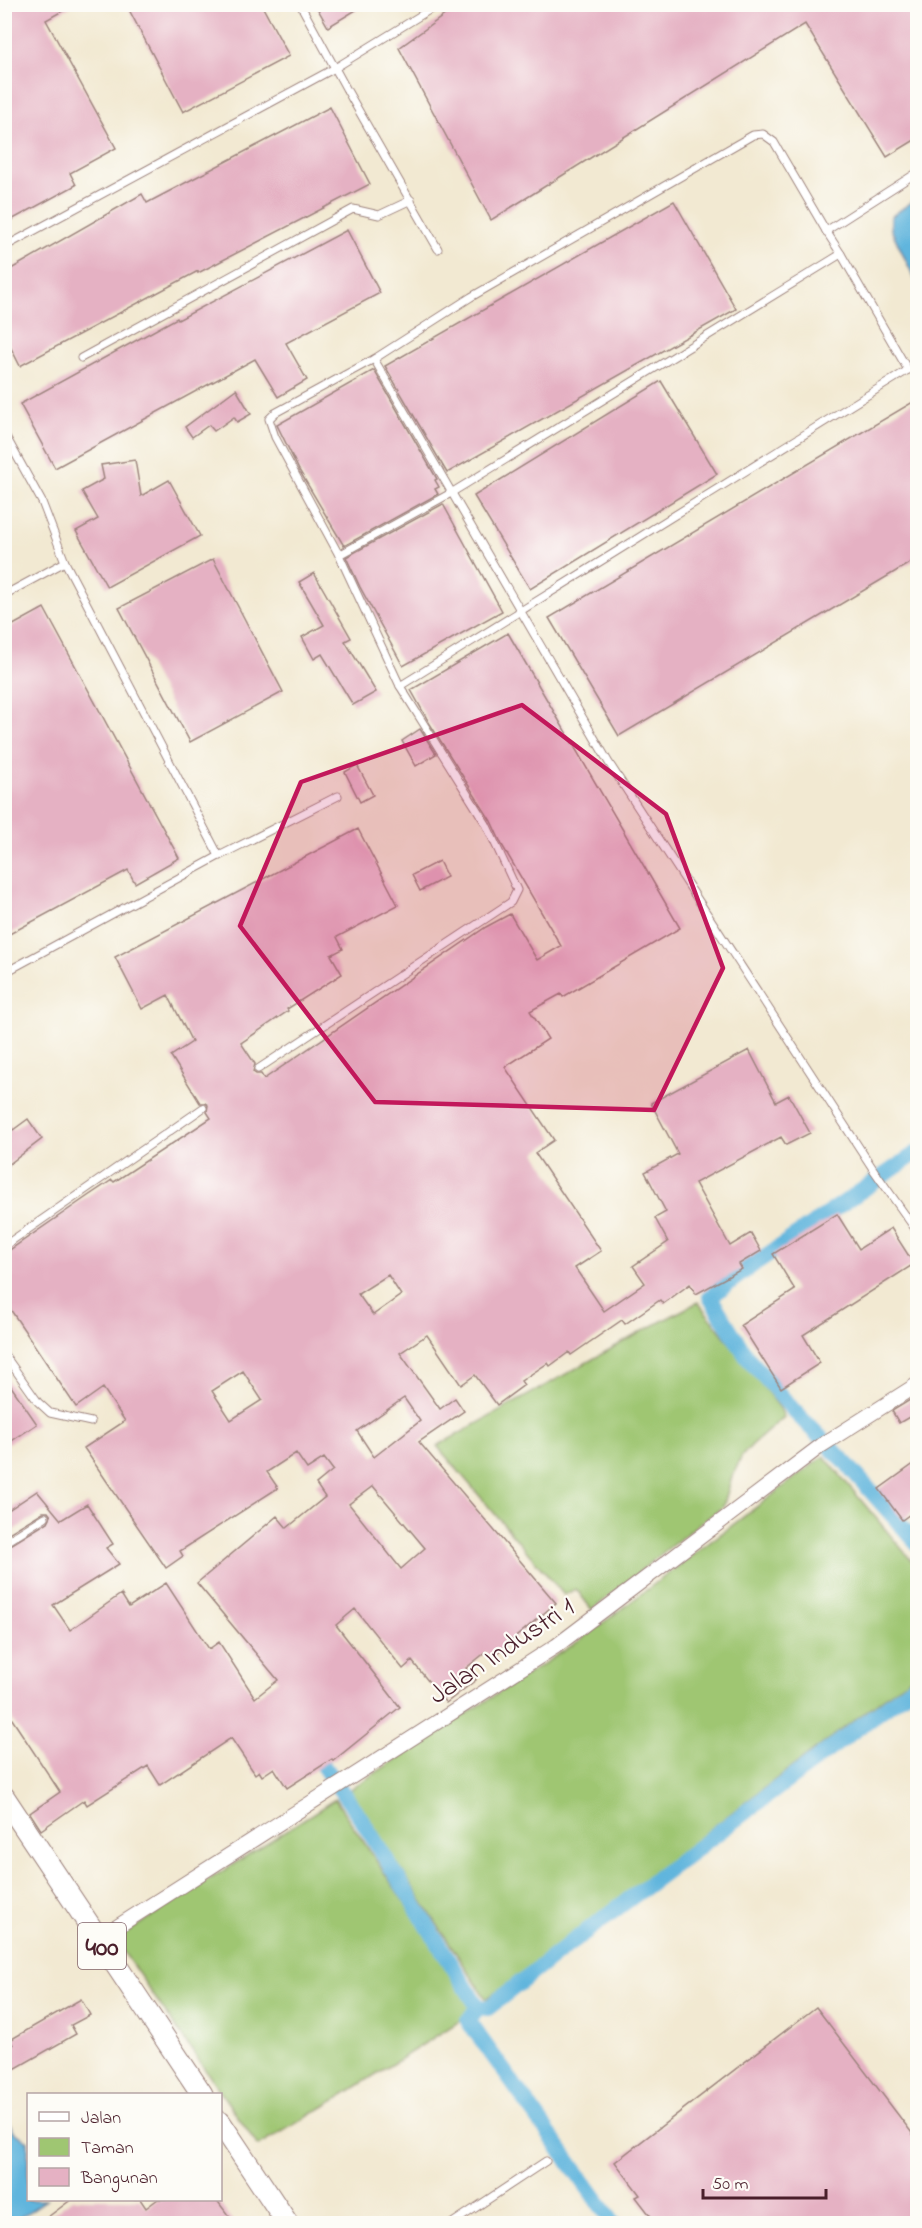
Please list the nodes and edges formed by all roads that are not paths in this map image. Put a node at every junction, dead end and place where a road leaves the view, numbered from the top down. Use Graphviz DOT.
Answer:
graph roads {
  1 [pos="300,4"];
  2 [pos="439,4"];
  3 [pos="335,68"];
  4 [pos="918,172"];
  5 [pos="411,200"];
  6 [pos="826,231"];
  7 [pos="4,247"];
  8 [pos="438,249"];
  9 [pos="841,254"];
  10 [pos="81,358"];
  11 [pos="374,359"];
  12 [pos="918,368"];
  13 [pos="908,370"];
  14 [pos="4,433"];
  15 [pos="451,493"];
  16 [pos="339,555"];
  17 [pos="65,562"];
  18 [pos="4,595"];
  19 [pos="520,610"];
  20 [pos="400,686"];
  21 [pos="338,796"];
  22 [pos="219,856"];
  23 [pos="4,973"];
  24 [pos="258,1069"];
  25 [pos="203,1108"];
  26 [pos="918,1233"];
  27 [pos="4,1246"];
  28 [pos="4,1354"];
  29 [pos="918,1384"];
  30 [pos="91,1422"];
  31 [pos="45,1517"];
  32 [pos="4,1543"];
  33 [pos="4,1797"];
  34 [pos="98,1939"];
  35 [pos="201,2093"];
  36 [pos="222,2125"];
  37 [pos="546,2161"];
  38 [pos="288,2223"];
  39 [pos="451,2223"];
  1 -- 3 [label="lane"];
  2 -- 3 [label="lane"];
  3 -- 5 [label="lane"];
  3 -- 7 [label="lane"];
  4 -- 6 [label="lane"];
  5 -- 8 [label="lane"];
  5 -- 10 [label="lane"];
  6 -- 9 [label="lane"];
  6 -- 11 [label="lane"];
  9 -- 13 [label="lane"];
  9 -- 15 [label="lane"];
  11 -- 15 [label="lane"];
  11 -- 16 [label="lane"];
  12 -- 13 [label="lane"];
  13 -- 19 [label="lane"];
  14 -- 17 [label="lane"];
  15 -- 16 [label="lane"];
  15 -- 19 [label="lane"];
  16 -- 20 [label="lane"];
  17 -- 18 [label="lane"];
  17 -- 22 [label="lane"];
  19 -- 20 [label="lane"];
  19 -- 26 [label="lane"];
  20 -- 24 [label="lane"];
  21 -- 22 [label="lane"];
  22 -- 23 [label="lane"];
  25 -- 27 [label="lane"];
  28 -- 30 [label="lane"];
  29 -- 34 [label="street, Jalan Industri 1"];
  31 -- 32 [label="lane"];
  33 -- 34 [label="main road, 400"];
  34 -- 35 [label="main road, 400"];
  36 -- 38 [label="main road"];
  37 -- 39 [label="lane"];
}
